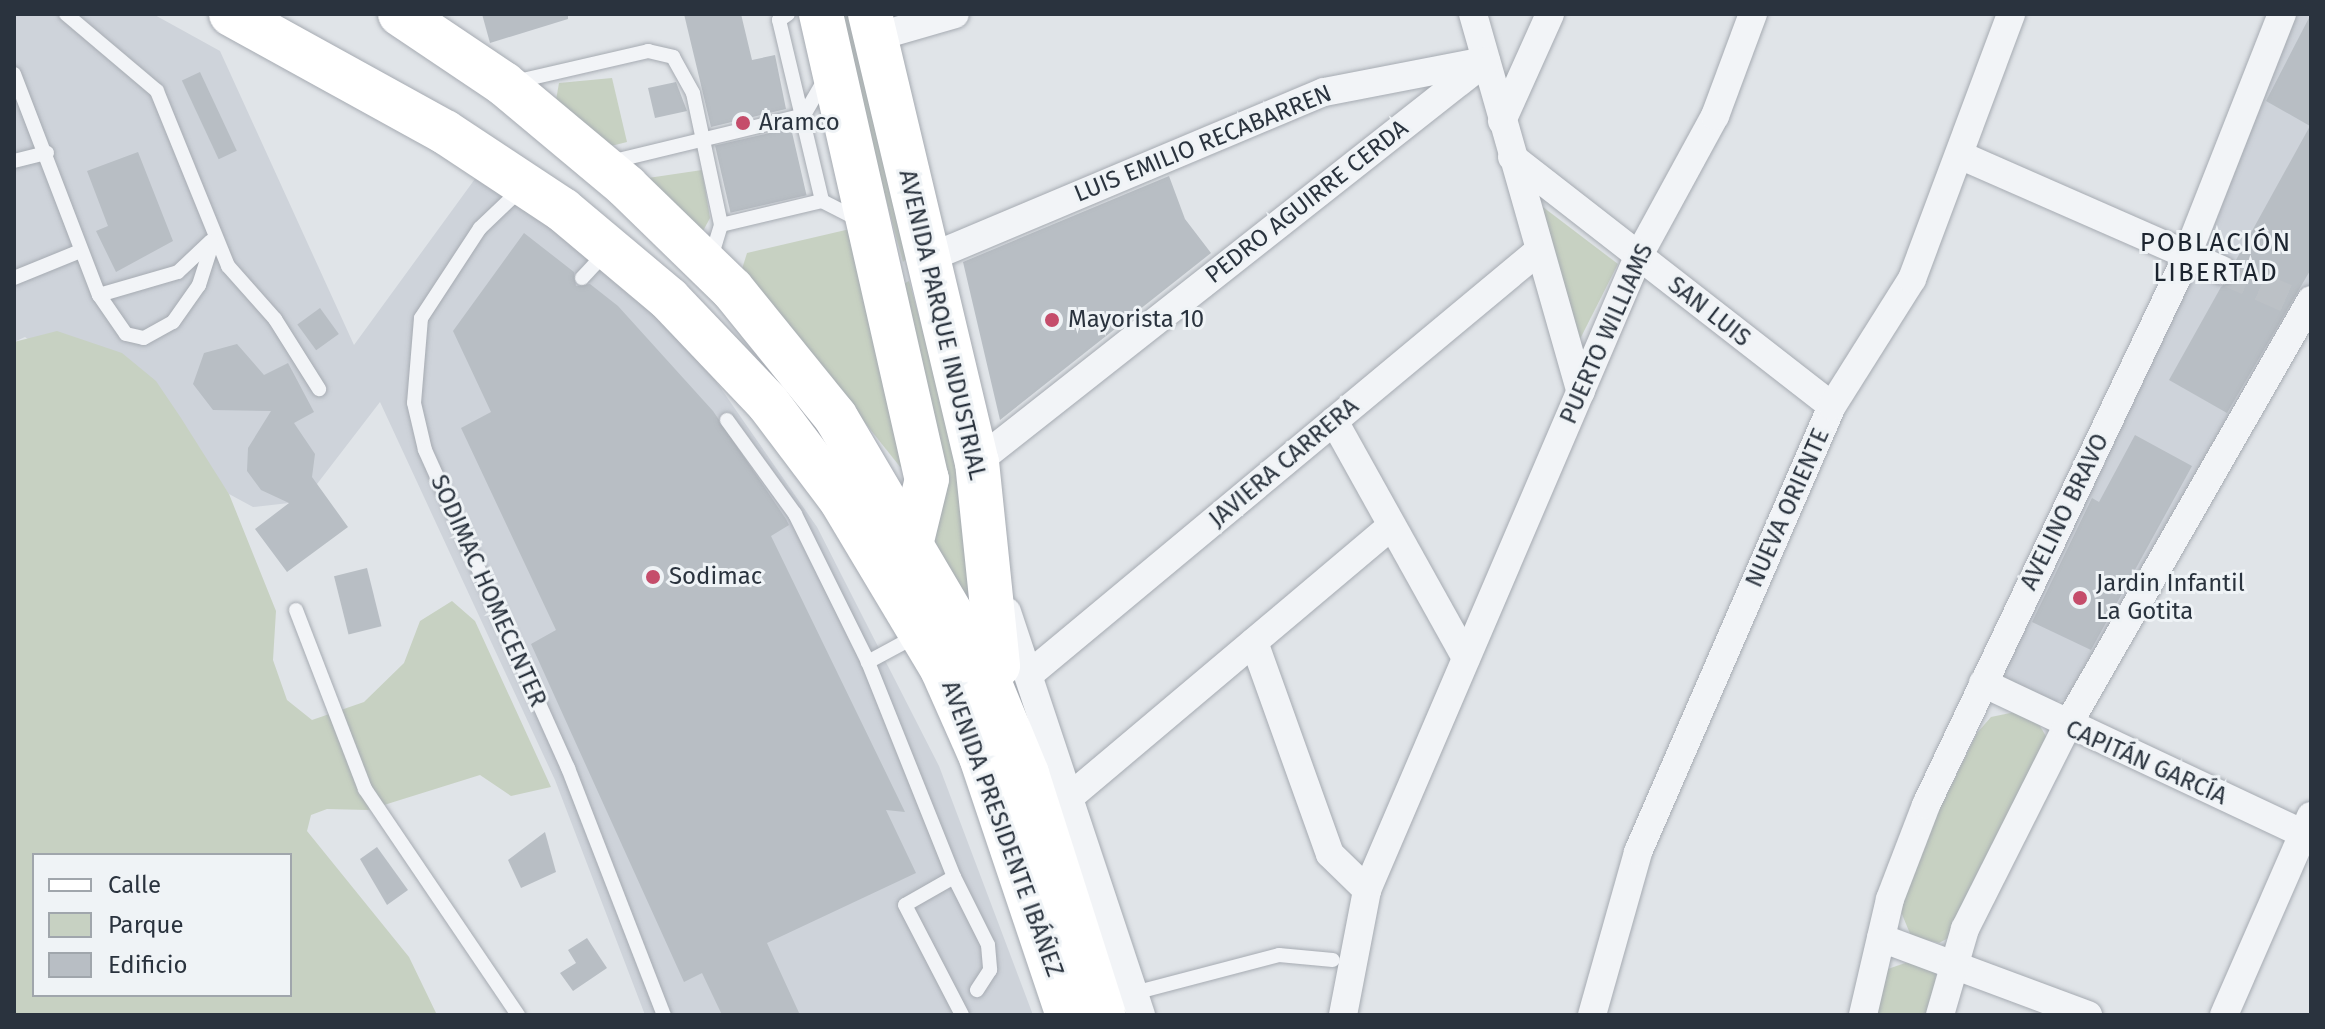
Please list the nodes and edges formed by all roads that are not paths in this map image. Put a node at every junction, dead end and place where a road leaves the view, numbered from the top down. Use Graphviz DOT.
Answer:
graph roads {
  1 [pos="66,14"];
  2 [pos="231,14"];
  3 [pos="788,14"];
  4 [pos="821,14"];
  5 [pos="955,14"];
  6 [pos="1473,14"];
  7 [pos="1550,14"];
  8 [pos="1753,14"];
  9 [pos="2011,14"];
  10 [pos="2282,14"];
  11 [pos="407,17"];
  12 [pos="873,26"];
  13 [pos="1486,61"];
  14 [pos="833,65"];
  15 [pos="14,74"];
  16 [pos="504,84"];
  17 [pos="804,115"];
  18 [pos="1502,121"];
  19 [pos="704,141"];
  20 [pos="47,153"];
  21 [pos="1962,156"];
  22 [pos="1512,157"];
  23 [pos="14,161"];
  24 [pos="602,164"];
  25 [pos="526,183"];
  26 [pos="822,201"];
  27 [pos="214,238"];
  28 [pos="714,245"];
  29 [pos="874,246"];
  30 [pos="80,251"];
  31 [pos="1536,253"];
  32 [pos="2188,255"];
  33 [pos="1638,257"];
  34 [pos="929,258"];
  35 [pos="2222,270"];
  36 [pos="14,278"];
  37 [pos="99,295"];
  38 [pos="2306,305"];
  39 [pos="319,389"];
  40 [pos="1581,392"];
  41 [pos="1832,406"];
  42 [pos="727,420"];
  43 [pos="1334,421"];
  44 [pos="977,462"];
  45 [pos="1389,528"];
  46 [pos="913,538"];
  47 [pos="296,610"];
  48 [pos="914,617"];
  49 [pos="1254,642"];
  50 [pos="1466,658"];
  51 [pos="868,662"];
  52 [pos="1031,673"];
  53 [pos="1983,683"];
  54 [pos="2066,728"];
  55 [pos="1012,733"];
  56 [pos="1072,795"];
  57 [pos="2307,828"];
  58 [pos="954,877"];
  59 [pos="1367,890"];
  60 [pos="1881,938"];
  61 [pos="1333,960"];
  62 [pos="1952,963"];
  63 [pos="977,990"];
  64 [pos="1127,1008"];
  65 [pos="518,1015"];
  66 [pos="664,1015"];
  67 [pos="962,1015"];
  68 [pos="1068,1015"];
  69 [pos="1343,1015"];
  70 [pos="1592,1015"];
  71 [pos="1863,1015"];
  72 [pos="1940,1015"];
  73 [pos="2088,1015"];
  74 [pos="2224,1015"];
  1 -- 27 [label="lane"];
  2 -- 25 [label="main road, AVENIDA PRESIDENTE IBÁÑEZ"];
  3 -- 17 [label="lane"];
  4 -- 14 [label="main road, AVENIDA PARQUE INDUSTRIAL"];
  5 -- 12 [label="street"];
  6 -- 13 [label="street"];
  7 -- 18 [label="street"];
  8 -- 33 [label="street, PUERTO WILLIAMS"];
  9 -- 21 [label="street, NUEVA ORIENTE"];
  10 -- 32 [label="street, AVELINO BRAVO"];
  11 -- 16 [label="main road, AVENIDA PRESIDENTE IBÁÑEZ"];
  12 -- 34 [label="main road, AVENIDA PARQUE INDUSTRIAL"];
  13 -- 18 [label="street"];
  13 -- 34 [label="street, LUIS EMILIO RECABARREN"];
  13 -- 44 [label="street, PEDRO AGUIRRE CERDA"];
  14 -- 17 [label="lane"];
  14 -- 29 [label="main road, AVENIDA PARQUE INDUSTRIAL"];
  15 -- 20 [label="lane"];
  16 -- 19 [label="lane"];
  16 -- 24 [label="main road, AVENIDA PRESIDENTE IBÁÑEZ"];
  17 -- 19 [label="lane"];
  17 -- 26 [label="lane"];
  18 -- 22 [label="street"];
  19 -- 24 [label="lane"];
  19 -- 28 [label="lane"];
  20 -- 23 [label="lane"];
  20 -- 30 [label="lane"];
  21 -- 32 [label="street"];
  21 -- 41 [label="street, NUEVA ORIENTE"];
  22 -- 31 [label="street"];
  22 -- 33 [label="street, SAN LUIS"];
  24 -- 28 [label="main road, AVENIDA PRESIDENTE IBÁÑEZ"];
  25 -- 48 [label="main road, AVENIDA PRESIDENTE IBÁÑEZ"];
  25 -- 66 [label="lane, SODIMAC HOMECENTER"];
  26 -- 28 [label="lane"];
  26 -- 29 [label="lane"];
  27 -- 37 [label="lane"];
  27 -- 37 [label="lane"];
  27 -- 39 [label="lane"];
  28 -- 46 [label="main road, AVENIDA PRESIDENTE IBÁÑEZ"];
  29 -- 34 [label="main road"];
  29 -- 46 [label="main road, AVENIDA PARQUE INDUSTRIAL"];
  30 -- 36 [label="lane"];
  30 -- 37 [label="lane"];
  31 -- 40 [label="street"];
  31 -- 43 [label="street, JAVIERA CARRERA"];
  32 -- 35 [label="street"];
  32 -- 53 [label="street, AVELINO BRAVO"];
  33 -- 40 [label="street, PUERTO WILLIAMS"];
  33 -- 41 [label="street, SAN LUIS"];
  34 -- 44 [label="main road, AVENIDA PARQUE INDUSTRIAL"];
  38 -- 54 [label="street"];
  40 -- 50 [label="street, PUERTO WILLIAMS"];
  41 -- 70 [label="street, NUEVA ORIENTE"];
  42 -- 51 [label="lane"];
  43 -- 45 [label="street"];
  43 -- 52 [label="street, JAVIERA CARRERA"];
  44 -- 52 [label="street"];
  44 -- 55 [label="main road, AVENIDA PARQUE INDUSTRIAL"];
  45 -- 49 [label="street"];
  45 -- 50 [label="street"];
  46 -- 48 [label="main road, AVENIDA PARQUE INDUSTRIAL"];
  46 -- 55 [label="main road, AVENIDA PRESIDENTE IBÁÑEZ"];
  47 -- 65 [label="lane"];
  48 -- 51 [label="lane"];
  48 -- 68 [label="main road, AVENIDA PRESIDENTE IBÁÑEZ"];
  49 -- 56 [label="street"];
  49 -- 59 [label="street"];
  50 -- 59 [label="street, PUERTO WILLIAMS"];
  51 -- 58 [label="lane"];
  52 -- 56 [label="street"];
  53 -- 54 [label="street, CAPITÁN GARCÍA"];
  53 -- 60 [label="street, AVELINO BRAVO"];
  54 -- 57 [label="street, CAPITÁN GARCÍA"];
  54 -- 62 [label="street"];
  55 -- 64 [label="main road, AVENIDA PRESIDENTE IBÁÑEZ"];
  56 -- 64 [label="street"];
  57 -- 74 [label="street"];
  58 -- 63 [label="lane"];
  58 -- 67 [label="lane"];
  59 -- 69 [label="street, PUERTO WILLIAMS"];
  60 -- 62 [label="street"];
  60 -- 71 [label="street, AVELINO BRAVO"];
  61 -- 64 [label="lane"];
  62 -- 72 [label="street"];
  62 -- 73 [label="street"];
}
